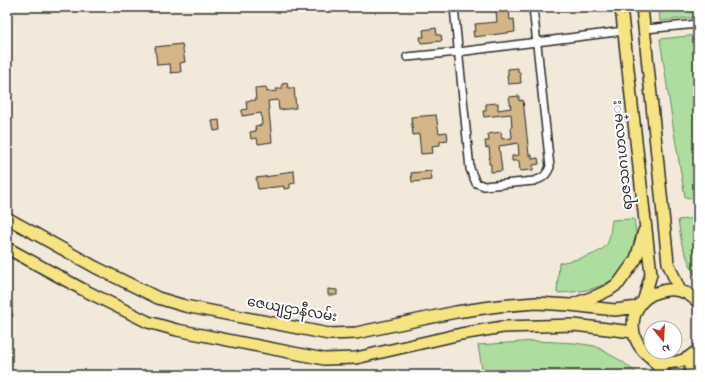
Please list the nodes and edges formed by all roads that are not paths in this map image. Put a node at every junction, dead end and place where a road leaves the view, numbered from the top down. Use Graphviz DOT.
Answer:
graph roads {
  1 [pos="454,7"];
  2 [pos="533,7"];
  3 [pos="621,7"];
  4 [pos="642,7"];
  5 [pos="698,24"];
  6 [pos="645,29"];
  7 [pos="624,31"];
  8 [pos="536,42"];
  9 [pos="458,52"];
  10 [pos="407,56"];
  11 [pos="7,218"];
  12 [pos="646,225"];
  13 [pos="7,248"];
  14 [pos="680,291"];
  15 [pos="698,302"];
  16 [pos="641,303"];
  17 [pos="570,305"];
  18 [pos="633,332"];
  19 [pos="643,352"];
  20 [pos="695,353"];
  21 [pos="652,360"];
  22 [pos="655,360"];
  23 [pos="666,375"];
  24 [pos="690,375"];
  1 -- 9 [label="street"];
  2 -- 8 [label="street"];
  3 -- 7 [label="main road, ရာဇသဂၤဟလမ္း"];
  4 -- 6 [label="main road"];
  5 -- 6 [label="street"];
  6 -- 14 [label="main road"];
  7 -- 8 [label="street"];
  7 -- 12 [label="main road, ရာဇသဂၤဟလမ္း"];
  8 -- 9 [label="street"];
  8 -- 9 [label="street"];
  9 -- 10 [label="street"];
  11 -- 17 [label="main road, ဇေယျဌာနီလမ်း"];
  12 -- 16 [label="main road, ရာဇသဂၤဟလမ္း"];
  12 -- 17 [label="main road"];
  13 -- 18 [label="main road"];
  14 -- 15 [label="main road"];
  14 -- 16 [label="main road, ဇေယျဌာနီလမ်း"];
  16 -- 17 [label="main road, ဇေယျဌာနီလမ်း"];
  16 -- 18 [label="main road, ရာဇသဂၤဟလမ္း"];
  18 -- 19 [label="main road"];
  20 -- 22 [label="main road"];
  20 -- 24 [label="main road"];
  21 -- 23 [label="main road"];
}
